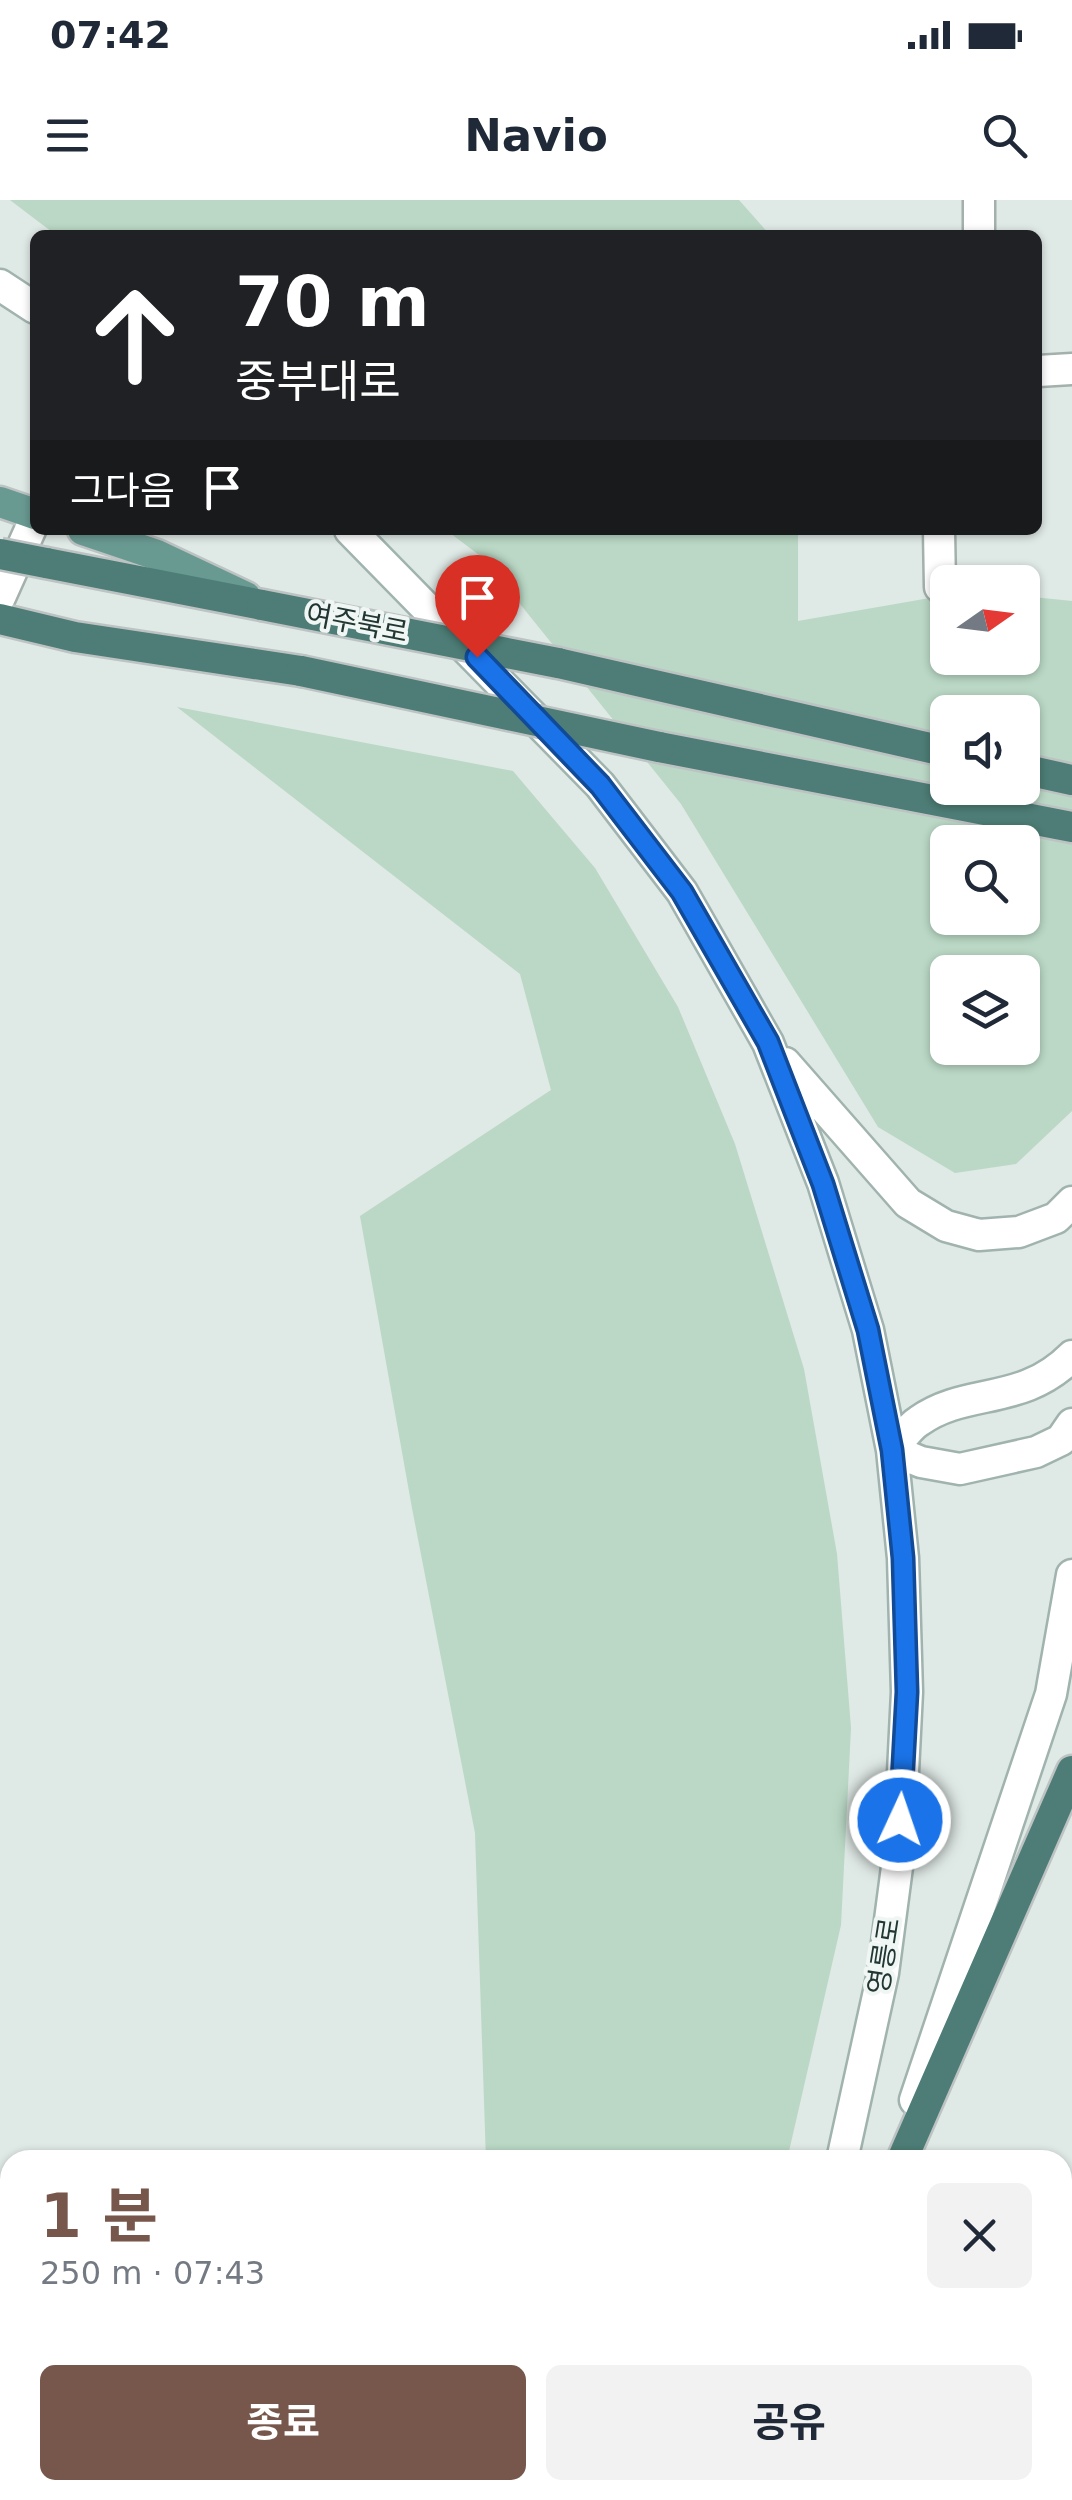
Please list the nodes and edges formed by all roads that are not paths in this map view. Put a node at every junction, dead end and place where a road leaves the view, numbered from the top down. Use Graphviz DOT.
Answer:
graph roads {
  1 [pos="979,200"];
  2 [pos="978,230"];
  3 [pos="0,285"];
  4 [pos="30,305"];
  5 [pos="1072,369"];
  6 [pos="1042,371"];
  7 [pos="20,510"];
  8 [pos="98,535"];
  9 [pos="355,535"];
  10 [pos="939,535"];
  11 [pos="0,554"];
  12 [pos="940,565"];
  13 [pos="0,597"];
  14 [pos="262,604"];
  15 [pos="9,626"];
  16 [pos="930,748"];
  17 [pos="1040,773"];
  18 [pos="1072,780"];
  19 [pos="1072,827"];
  20 [pos="768,1042"];
  21 [pos="1072,1202"];
  22 [pos="1072,1356"];
  23 [pos="1072,1424"];
  24 [pos="892,1450"];
  25 [pos="1072,1575"];
  26 [pos="1072,1771"];
  27 [pos="844,2150"];
  28 [pos="902,2150"];
  29 [pos="903,2150"];
  1 -- 2 [label="main road"];
  3 -- 4 [label="main road"];
  5 -- 6 [label="main road"];
  7 -- 13 [label="main road"];
  8 -- 14 [label="main road"];
  9 -- 20 [label="main road"];
  10 -- 12 [label="main road"];
  11 -- 14 [label="highway, 여주북로, bridge"];
  14 -- 16 [label="highway, 여주북로, bridge"];
  15 -- 19 [label="highway, bridge"];
  17 -- 18 [label="highway"];
  20 -- 21 [label="main road"];
  20 -- 24 [label="main road, 영릉로"];
  22 -- 24 [label="main road"];
  23 -- 24 [label="main road"];
  24 -- 27 [label="main road, 영릉로"];
  25 -- 28 [label="main road"];
  26 -- 29 [label="highway"];
}
